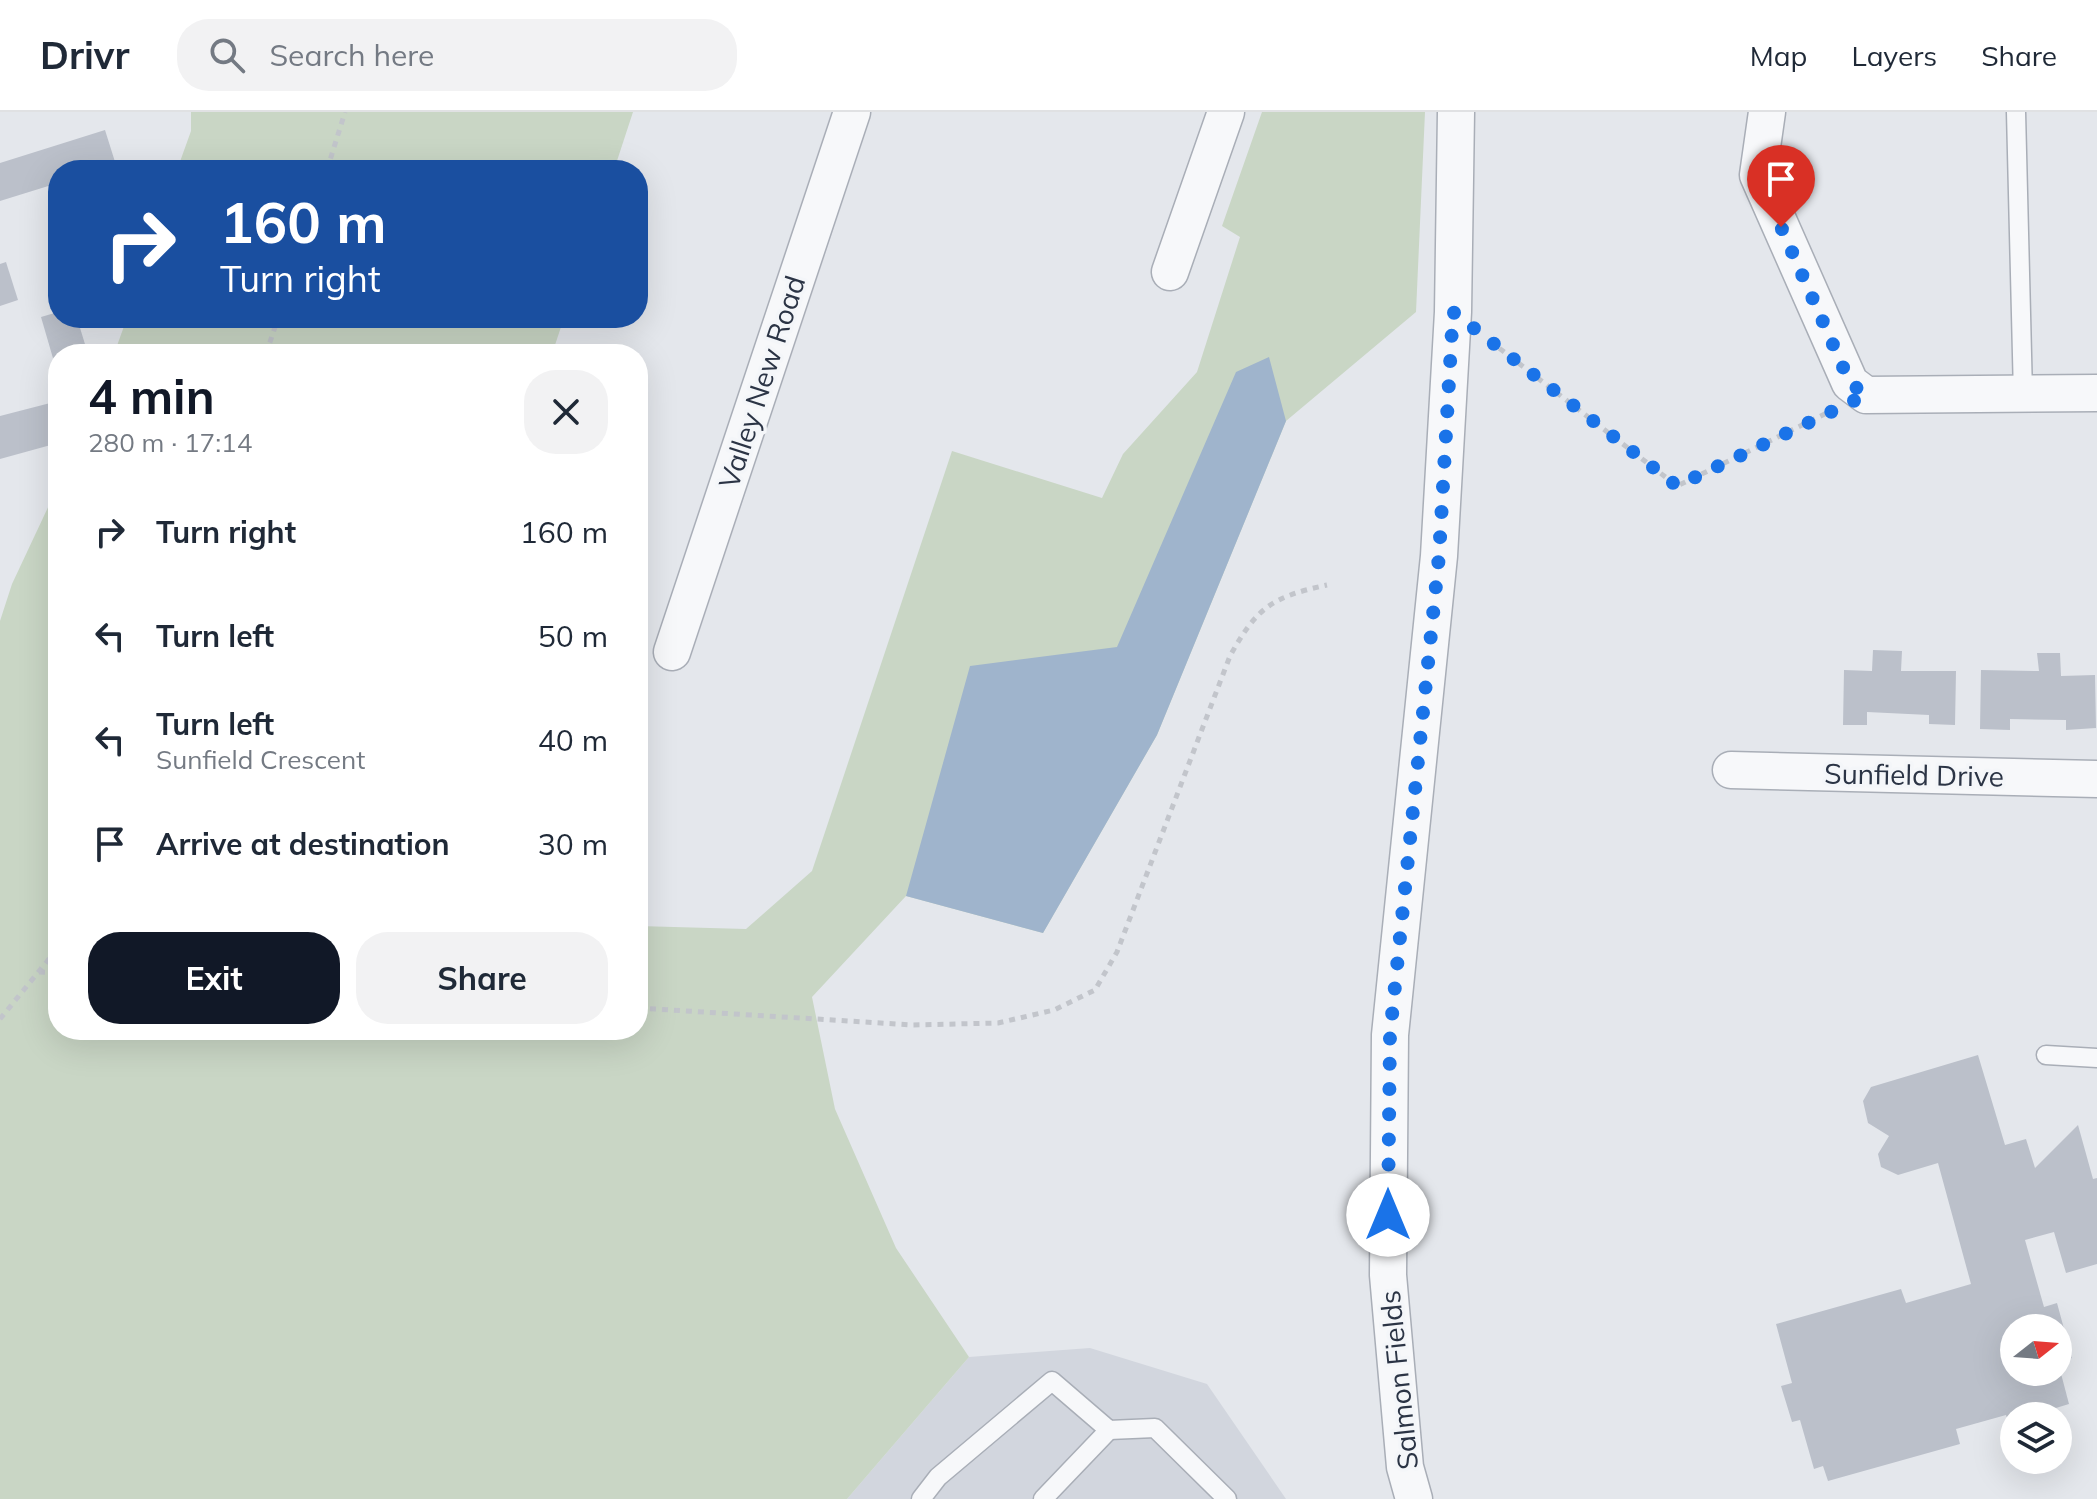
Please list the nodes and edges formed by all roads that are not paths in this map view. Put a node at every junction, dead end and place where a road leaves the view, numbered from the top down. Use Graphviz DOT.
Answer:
graph roads {
  1 [pos="852,112"];
  2 [pos="1226,112"];
  3 [pos="1456,112"];
  4 [pos="1767,112"];
  5 [pos="2016,112"];
  6 [pos="1170,272"];
  7 [pos="2097,393"];
  8 [pos="2023,395"];
  9 [pos="672,652"];
  10 [pos="1731,770"];
  11 [pos="2097,779"];
  12 [pos="2046,1055"];
  13 [pos="2097,1058"];
  14 [pos="1109,1430"];
  15 [pos="921,1499"];
  16 [pos="1043,1499"];
  17 [pos="1227,1499"];
  18 [pos="1414,1499"];
  1 -- 9 [label="street, Valley New Road"];
  2 -- 6 [label="street"];
  3 -- 18 [label="street, Salmon Fields"];
  4 -- 8 [label="street"];
  5 -- 8 [label="lane"];
  7 -- 8 [label="street"];
  10 -- 11 [label="street, Sunfield Drive"];
  12 -- 13 [label="lane"];
  14 -- 15 [label="lane"];
  14 -- 16 [label="lane"];
  14 -- 17 [label="lane"];
}
